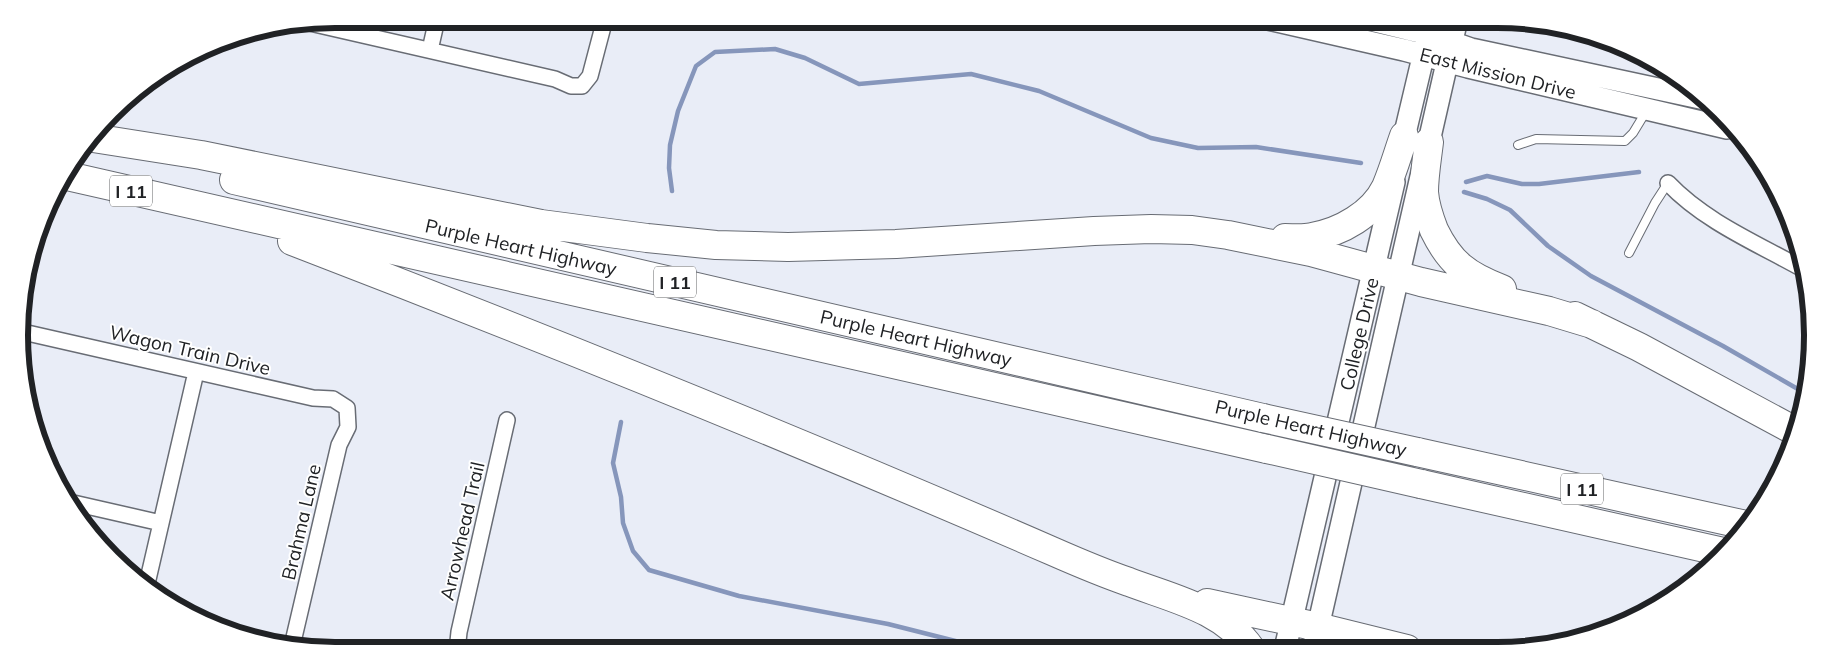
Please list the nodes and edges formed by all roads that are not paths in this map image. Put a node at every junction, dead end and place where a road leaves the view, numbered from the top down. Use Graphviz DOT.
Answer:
graph roads {
  1 [pos="332,28"];
  2 [pos="435,28"];
  3 [pos="603,28"];
  4 [pos="1307,28"];
  5 [pos="1430,28"];
  6 [pos="1431,28"];
  7 [pos="1455,28"];
  8 [pos="430,50"];
  9 [pos="1449,52"];
  10 [pos="1423,55"];
  11 [pos="1689,96"];
  12 [pos="1648,109"];
  13 [pos="1722,127"];
  14 [pos="98,139"];
  15 [pos="1417,139"];
  16 [pos="1518,146"];
  17 [pos="92,147"];
  18 [pos="71,177"];
  19 [pos="1668,183"];
  20 [pos="199,206"];
  21 [pos="1228,235"];
  22 [pos="1628,253"];
  23 [pos="1795,265"];
  24 [pos="1387,273"];
  25 [pos="1592,324"];
  26 [pos="28,333"];
  27 [pos="196,372"];
  28 [pos="347,408"];
  29 [pos="507,420"];
  30 [pos="1789,428"];
  31 [pos="78,504"];
  32 [pos="1739,523"];
  33 [pos="161,524"];
  34 [pos="1715,550"];
  35 [pos="148,579"];
  36 [pos="1152,591"];
  37 [pos="1292,622"];
  38 [pos="1316,638"];
  39 [pos="293,640"];
  40 [pos="458,642"];
  41 [pos="1246,642"];
  42 [pos="1287,642"];
  43 [pos="1349,642"];
  1 -- 8 [label="street"];
  2 -- 8 [label="street"];
  3 -- 8 [label="street"];
  4 -- 10 [label="main road, East Mission Drive"];
  5 -- 10 [label="main road, College Drive"];
  6 -- 9 [label="main road, East Mission Drive"];
  7 -- 9 [label="main road, College Drive"];
  9 -- 10 [label="main road, East Mission Drive"];
  9 -- 11 [label="main road, East Mission Drive"];
  9 -- 12 [label="main road, East Mission Drive"];
  9 -- 15 [label="main road, College Drive"];
  10 -- 15 [label="main road, College Drive"];
  12 -- 13 [label="main road, East Mission Drive"];
  12 -- 16 [label="lane"];
  14 -- 21 [label="highway"];
  15 -- 21 [label="highway"];
  15 -- 24 [label="main road, College Drive"];
  15 -- 25 [label="highway"];
  17 -- 32 [label="highway, Purple Heart Highway / I 11, bridge"];
  18 -- 20 [label="highway, Purple Heart Highway / I 11"];
  19 -- 22 [label="lane"];
  19 -- 23 [label="street"];
  20 -- 34 [label="highway, Purple Heart Highway / I 11, bridge"];
  20 -- 36 [label="highway"];
  21 -- 24 [label="highway"];
  24 -- 25 [label="highway"];
  24 -- 37 [label="main road, College Drive"];
  24 -- 38 [label="main road, College Drive"];
  25 -- 30 [label="highway"];
  26 -- 27 [label="street, Wagon Train Drive"];
  27 -- 28 [label="street, Wagon Train Drive"];
  27 -- 33 [label="street"];
  28 -- 39 [label="street, Brahma Lane"];
  29 -- 40 [label="street, Arrowhead Trail"];
  31 -- 33 [label="street"];
  33 -- 35 [label="street"];
  36 -- 37 [label="highway"];
  36 -- 41 [label="highway"];
  37 -- 38 [label="highway"];
  37 -- 42 [label="main road, College Drive"];
  38 -- 43 [label="highway"];
}
